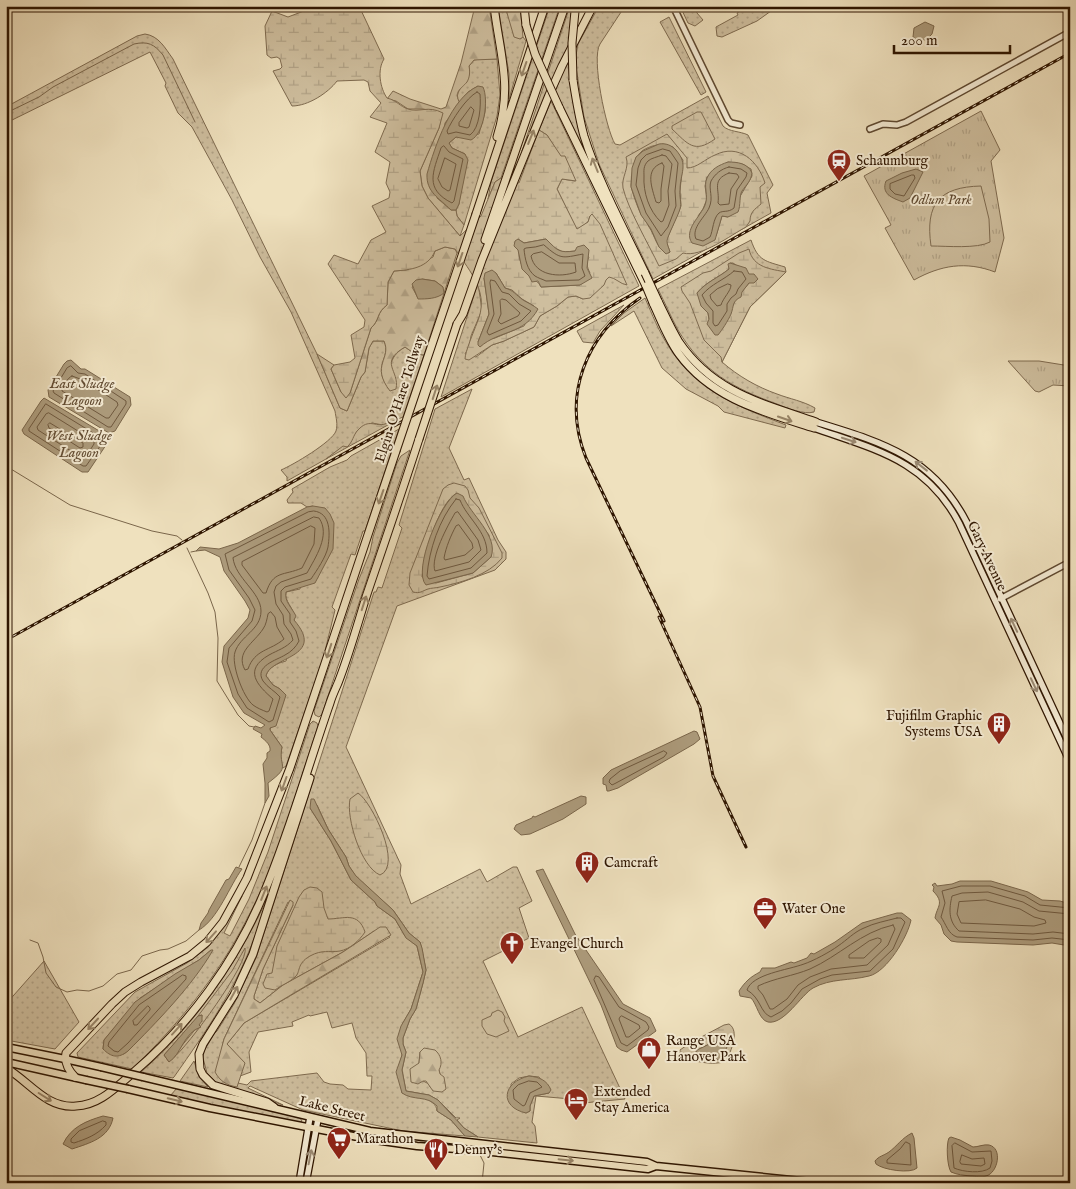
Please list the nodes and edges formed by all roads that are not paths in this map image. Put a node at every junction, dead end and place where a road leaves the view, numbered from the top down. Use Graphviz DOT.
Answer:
graph roads {
  1 [pos="494,6"];
  2 [pos="524,6"];
  3 [pos="545,6"];
  4 [pos="565,6"];
  5 [pos="593,6"];
  6 [pos="673,6"];
  7 [pos="575,8"];
  8 [pos="1070,32"];
  9 [pos="740,125"];
  10 [pos="870,129"];
  11 [pos="510,181"];
  12 [pos="481,197"];
  13 [pos="643,275"];
  14 [pos="815,425"];
  15 [pos="1070,562"];
  16 [pos="1002,598"];
  17 [pos="995,601"];
  18 [pos="338,683"];
  19 [pos="1070,745"];
  20 [pos="1070,762"];
  21 [pos="6,1047"];
  22 [pos="65,1059"];
  23 [pos="6,1062"];
  24 [pos="6,1068"];
  25 [pos="74,1078"];
  26 [pos="274,1107"];
  27 [pos="310,1117"];
  28 [pos="318,1119"];
  29 [pos="308,1128"];
  30 [pos="316,1130"];
  31 [pos="482,1148"];
  32 [pos="299,1183"];
  33 [pos="306,1183"];
  34 [pos="821,1183"];
  1 -- 12 [label="highway"];
  2 -- 13 [label="highway, bridge"];
  3 -- 12 [label="highway, Elgin-O'Hare Tollway, one-way"];
  4 -- 11 [label="highway"];
  11 -- 5 [label="highway, one-way"];
  6 -- 9 [label="street"];
  13 -- 7 [label="highway, one-way, bridge"];
  8 -- 10 [label="street"];
  18 -- 11 [label="highway, one-way, bridge"];
  12 -- 22 [label="highway, Elgin-O'Hare Tollway, one-way, bridge"];
  13 -- 14 [label="highway, bridge"];
  16 -- 14 [label="main road, Gary Avenue, one-way"];
  14 -- 17 [label="main road, Gary Avenue, one-way"];
  15 -- 16 [label="street"];
  16 -- 17 [label="street"];
  19 -- 16 [label="main road, Gary Avenue, one-way"];
  17 -- 20 [label="main road, Gary Avenue, one-way"];
  24 -- 18 [label="highway, one-way"];
  26 -- 18 [label="highway, one-way"];
  21 -- 22 [label="main road, Lake Street"];
  22 -- 25 [label="highway"];
  22 -- 26 [label="main road, Lake Street, bridge"];
  23 -- 25 [label="main road, Lake Street"];
  25 -- 29 [label="main road, Lake Street, one-way, bridge"];
  26 -- 27 [label="main road, Lake Street"];
  27 -- 28 [label="main road, Lake Street"];
  27 -- 29 [label="main road"];
  28 -- 30 [label="main road"];
  28 -- 31 [label="main road, Lake Street"];
  29 -- 30 [label="main road, Lake Street"];
  29 -- 32 [label="main road"];
  30 -- 31 [label="main road, Lake Street"];
  33 -- 30 [label="main road, one-way"];
  31 -- 34 [label="main road, Lake Street"];
}
